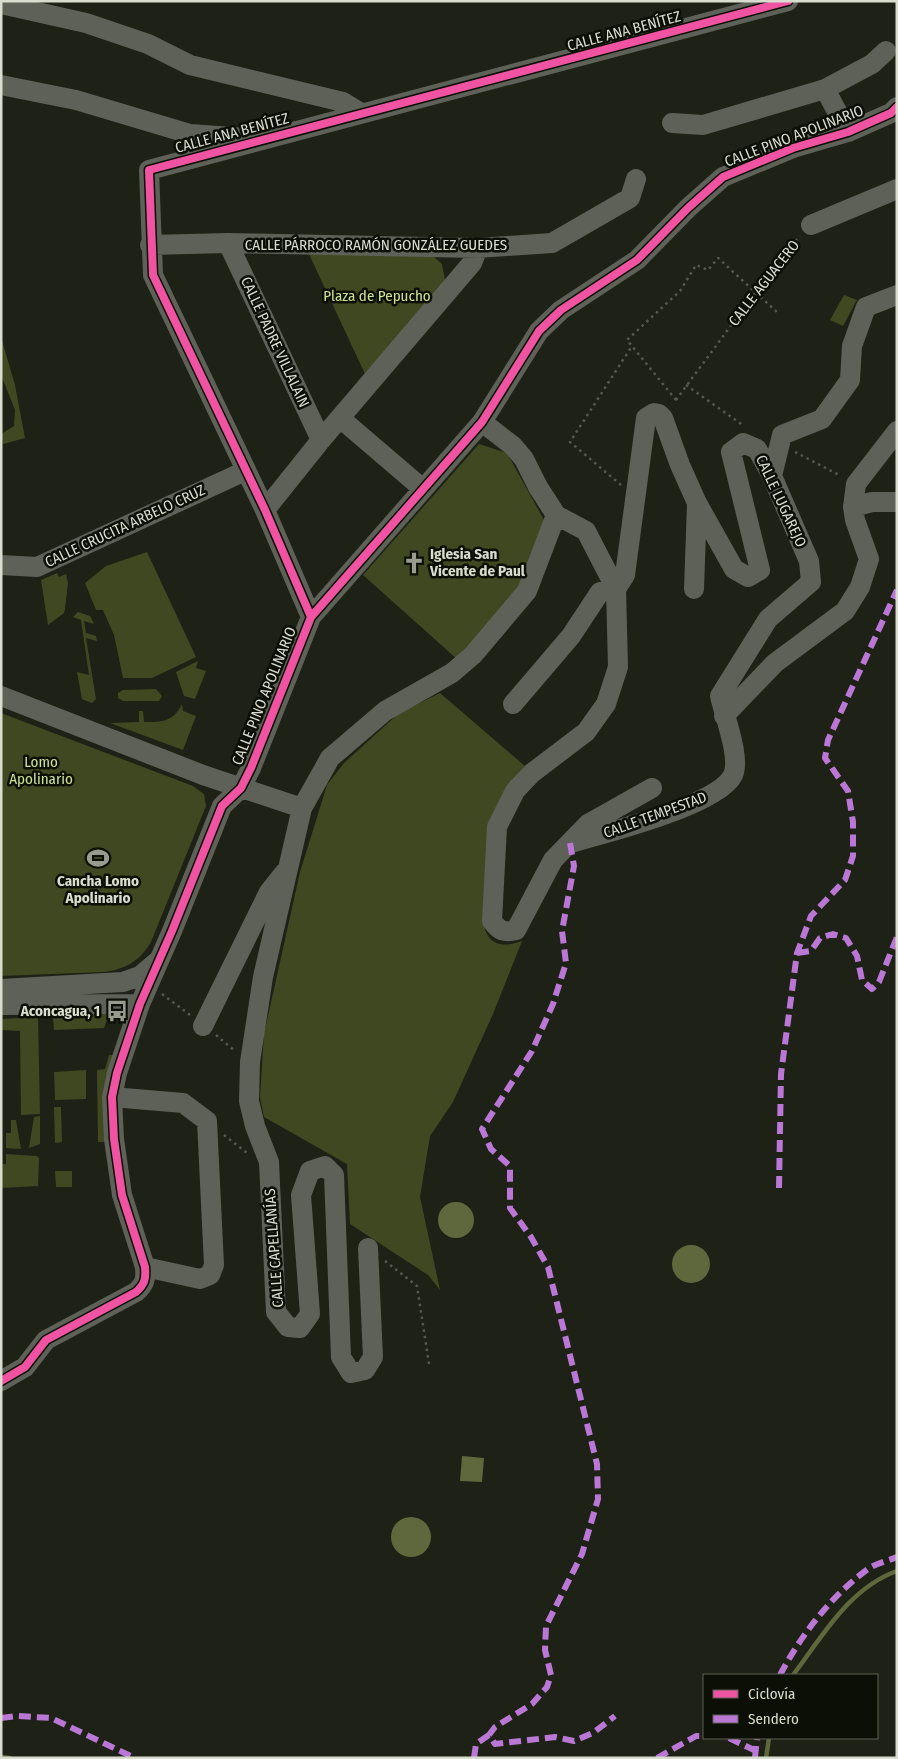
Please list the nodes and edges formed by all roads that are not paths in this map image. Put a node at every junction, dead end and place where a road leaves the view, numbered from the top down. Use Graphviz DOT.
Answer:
graph roads {
  1 [pos="788,1"];
  2 [pos="1,4"];
  3 [pos="886,51"];
  4 [pos="1,85"];
  5 [pos="825,89"];
  6 [pos="897,107"];
  7 [pos="361,113"];
  8 [pos="672,123"];
  9 [pos="848,132"];
  10 [pos="263,139"];
  11 [pos="636,178"];
  12 [pos="897,189"];
  13 [pos="811,225"];
  14 [pos="228,243"];
  15 [pos="150,245"];
  16 [pos="478,248"];
  17 [pos="897,295"];
  18 [pos="340,418"];
  19 [pos="482,422"];
  20 [pos="897,430"];
  21 [pos="321,440"];
  22 [pos="245,471"];
  23 [pos="772,476"];
  24 [pos="423,489"];
  25 [pos="897,502"];
  26 [pos="697,503"];
  27 [pos="853,508"];
  28 [pos="265,510"];
  29 [pos="556,515"];
  30 [pos="1,565"];
  31 [pos="616,589"];
  32 [pos="694,590"];
  33 [pos="311,617"];
  34 [pos="1,696"];
  35 [pos="513,704"];
  36 [pos="724,716"];
  37 [pos="241,788"];
  38 [pos="652,788"];
  39 [pos="302,808"];
  40 [pos="570,843"];
  41 [pos="288,869"];
  42 [pos="161,959"];
  43 [pos="1,989"];
  44 [pos="140,1004"];
  45 [pos="1,1005"];
  46 [pos="203,1026"];
  47 [pos="112,1097"];
  48 [pos="368,1248"];
  49 [pos="145,1267"];
  50 [pos="1,1381"];
  1 -- 7 [label="street, CALLE ANA BENÍTEZ"];
  2 -- 7 [label="street"];
  3 -- 5 [label="street"];
  4 -- 10 [label="street"];
  5 -- 8 [label="street"];
  5 -- 9 [label="street"];
  6 -- 9 [label="street, CALLE PINO APOLINARIO"];
  7 -- 10 [label="street, CALLE ANA BENÍTEZ"];
  9 -- 19 [label="street, CALLE PINO APOLINARIO"];
  10 -- 15 [label="street, CALLE ANA BENÍTEZ"];
  11 -- 16 [label="street, CALLE PÁRROCO RAMÓN GONZÁLEZ GUEDES"];
  12 -- 13 [label="street, CALLE AGUACERO"];
  14 -- 15 [label="street, CALLE PÁRROCO RAMÓN GONZÁLEZ GUEDES"];
  14 -- 16 [label="street, CALLE PÁRROCO RAMÓN GONZÁLEZ GUEDES"];
  14 -- 21 [label="street, CALLE PADRE VILLALAIN"];
  15 -- 22 [label="street, CALLE ANA BENÍTEZ"];
  16 -- 18 [label="street"];
  17 -- 23 [label="street"];
  18 -- 21 [label="street"];
  18 -- 24 [label="street"];
  19 -- 24 [label="street, CALLE PINO APOLINARIO"];
  19 -- 29 [label="street, CALLE TEMPESTAD"];
  20 -- 27 [label="street"];
  21 -- 28 [label="street"];
  22 -- 28 [label="street, CALLE ANA BENÍTEZ"];
  22 -- 30 [label="street, CALLE CRUCITA ARBELO CRUZ"];
  23 -- 26 [label="street, CALLE LUGAREJO"];
  23 -- 36 [label="street, CALLE LUGAREJO"];
  24 -- 33 [label="street, CALLE PINO APOLINARIO"];
  25 -- 27 [label="street"];
  26 -- 31 [label="street, CALLE LUGAREJO"];
  26 -- 32 [label="street"];
  27 -- 36 [label="street"];
  28 -- 33 [label="street, CALLE ANA BENÍTEZ"];
  29 -- 31 [label="street, CALLE TEMPESTAD"];
  29 -- 39 [label="street, CALLE CAPELLANÍAS"];
  31 -- 35 [label="street"];
  31 -- 40 [label="street, CALLE TEMPESTAD"];
  33 -- 37 [label="street, CALLE PINO APOLINARIO"];
  34 -- 37 [label="street"];
  36 -- 40 [label="street, CALLE TEMPESTAD"];
  37 -- 39 [label="street"];
  37 -- 42 [label="street, CALLE PINO APOLINARIO"];
  38 -- 40 [label="street, CALLE TEMPESTAD"];
  39 -- 41 [label="street, CALLE CAPELLANÍAS"];
  41 -- 46 [label="street, CALLE CAPELLANÍAS"];
  41 -- 48 [label="street, CALLE CAPELLANÍAS"];
  42 -- 43 [label="street"];
  42 -- 44 [label="street, CALLE PINO APOLINARIO"];
  44 -- 45 [label="street"];
  44 -- 47 [label="street, CALLE PINO APOLINARIO"];
  47 -- 49 [label="street, CALLE PINO APOLINARIO"];
  47 -- 49 [label="street"];
  49 -- 50 [label="street"];
}
